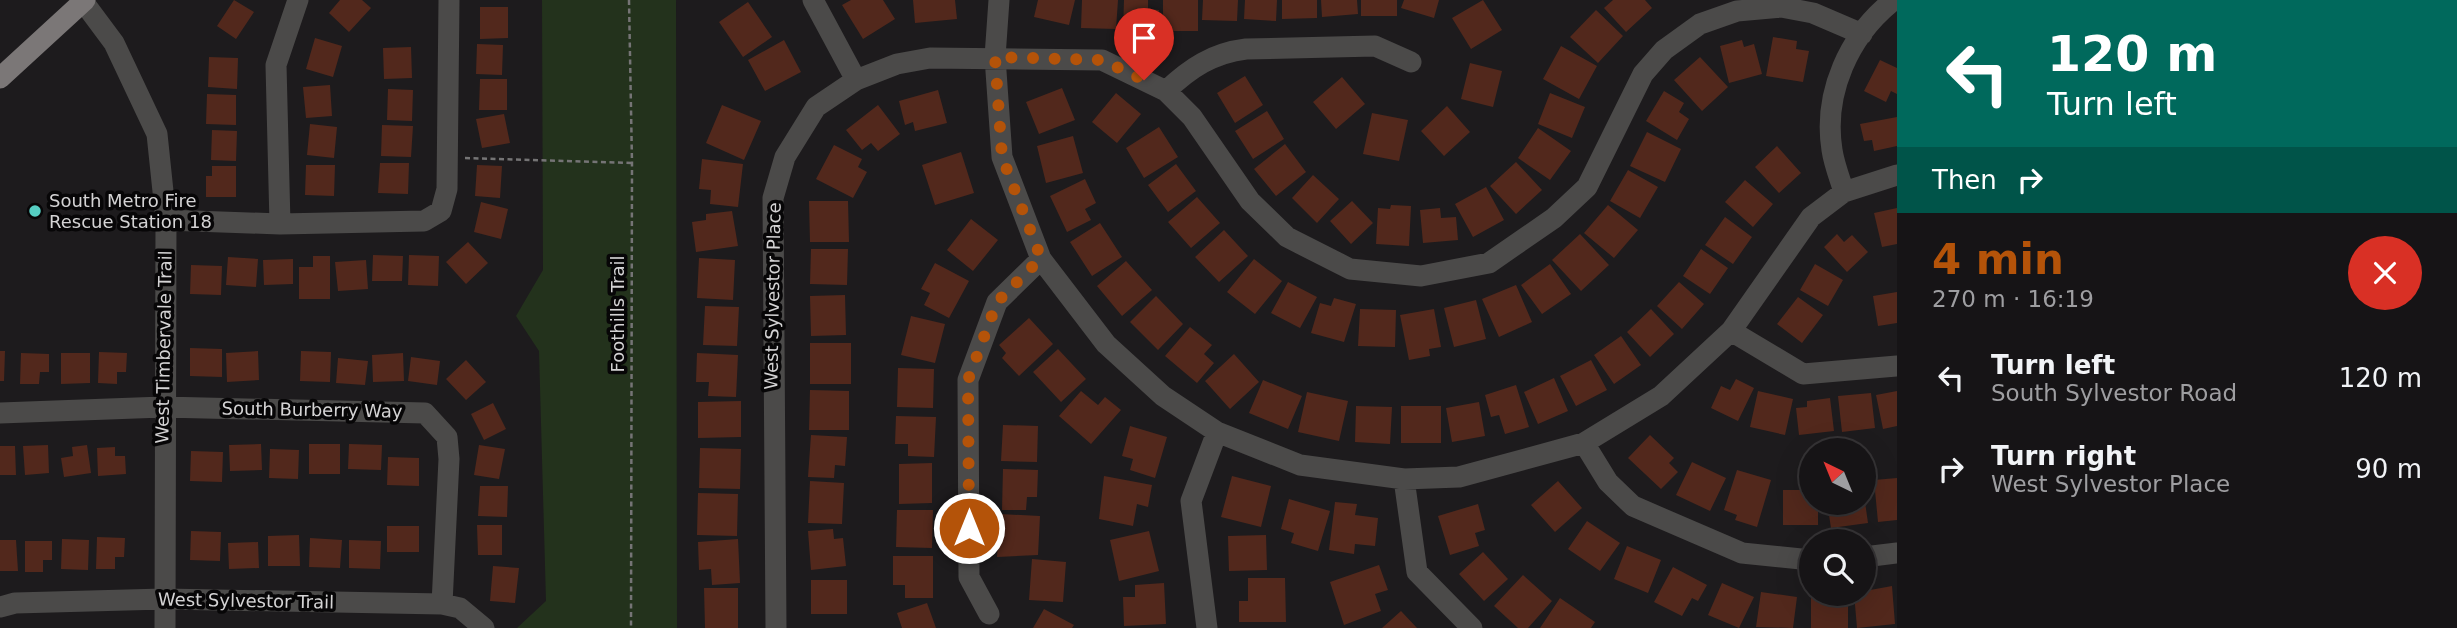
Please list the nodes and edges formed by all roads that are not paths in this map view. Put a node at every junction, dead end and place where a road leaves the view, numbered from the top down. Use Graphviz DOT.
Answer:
graph roads {
  1 [pos="83,0"];
  2 [pos="298,0"];
  3 [pos="449,0"];
  4 [pos="813,0"];
  5 [pos="999,0"];
  6 [pos="1894,0"];
  7 [pos="1861,34"];
  8 [pos="995,57"];
  9 [pos="1411,62"];
  10 [pos="0,78"];
  11 [pos="856,80"];
  12 [pos="1166,91"];
  13 [pos="1897,175"];
  14 [pos="1844,192"];
  15 [pos="166,219"];
  16 [pos="280,224"];
  17 [pos="1041,258"];
  18 [pos="1731,331"];
  19 [pos="1897,366"];
  20 [pos="163,407"];
  21 [pos="0,413"];
  22 [pos="1217,432"];
  23 [pos="1584,443"];
  24 [pos="1404,479"];
  25 [pos="1897,553"];
  26 [pos="1876,556"];
  27 [pos="1799,559"];
  28 [pos="164,600"];
  29 [pos="442,604"];
  30 [pos="0,607"];
  31 [pos="989,614"];
  32 [pos="165,628"];
  33 [pos="484,628"];
  34 [pos="776,628"];
  35 [pos="1207,628"];
  36 [pos="1472,628"];
  1 -- 10 [label="main road"];
  1 -- 15 [label="street, West Timbervale Trail"];
  2 -- 16 [label="street"];
  3 -- 16 [label="street"];
  4 -- 11 [label="street"];
  5 -- 8 [label="street"];
  6 -- 7 [label="street"];
  7 -- 12 [label="street, West Sylvestor Place"];
  7 -- 14 [label="street"];
  8 -- 11 [label="street, West Sylvestor Place"];
  8 -- 12 [label="street, West Sylvestor Place"];
  8 -- 17 [label="street"];
  9 -- 12 [label="street"];
  11 -- 34 [label="street, West Sylvestor Place"];
  13 -- 14 [label="street"];
  14 -- 18 [label="street"];
  15 -- 16 [label="street"];
  15 -- 20 [label="street, West Timbervale Trail"];
  17 -- 22 [label="street"];
  17 -- 31 [label="street"];
  18 -- 19 [label="street"];
  18 -- 23 [label="street"];
  20 -- 21 [label="street, South Burberry Way"];
  20 -- 28 [label="street, West Timbervale Trail"];
  20 -- 29 [label="street, South Burberry Way"];
  22 -- 24 [label="street"];
  22 -- 35 [label="street"];
  23 -- 24 [label="street"];
  23 -- 27 [label="street"];
  24 -- 36 [label="street"];
  25 -- 26 [label="street"];
  28 -- 29 [label="street, West Sylvestor Trail"];
  28 -- 30 [label="street, West Sylvestor Trail"];
  28 -- 32 [label="street, West Timbervale Trail"];
  29 -- 33 [label="street, West Sylvestor Trail"];
}
